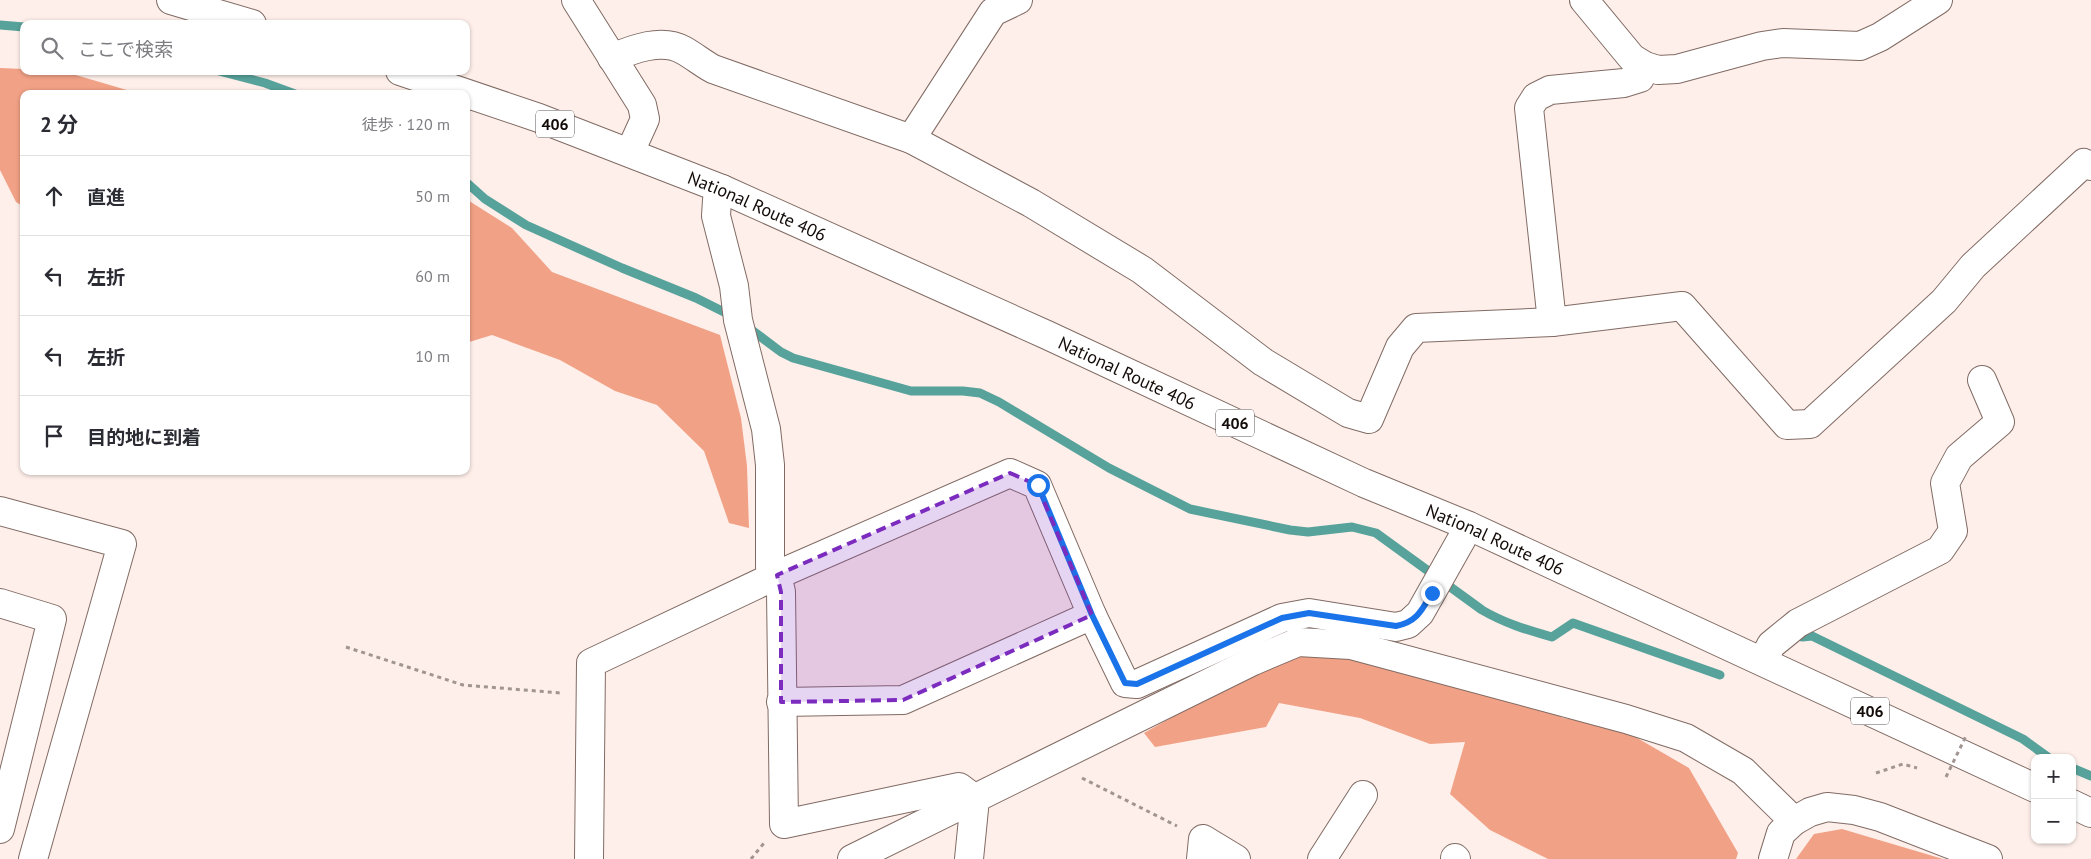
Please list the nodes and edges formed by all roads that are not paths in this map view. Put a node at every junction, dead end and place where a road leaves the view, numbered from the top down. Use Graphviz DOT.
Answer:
graph roads {
  1 [pos="171,0"];
  2 [pos="576,0"];
  3 [pos="1018,0"];
  4 [pos="1584,0"];
  5 [pos="1938,0"];
  6 [pos="238,20"];
  7 [pos="612,58"];
  8 [pos="1644,66"];
  9 [pos="412,75"];
  10 [pos="456,90"];
  11 [pos="470,95"];
  12 [pos="911,139"];
  13 [pos="630,152"];
  14 [pos="2091,166"];
  15 [pos="722,189"];
  16 [pos="1552,322"];
  17 [pos="1982,380"];
  18 [pos="0,511"];
  19 [pos="1469,526"];
  20 [pos="777,575"];
  21 [pos="0,602"];
  22 [pos="1092,615"];
  23 [pos="1763,661"];
  24 [pos="781,702"];
  25 [pos="2031,786"];
  26 [pos="1363,795"];
  27 [pos="975,799"];
  28 [pos="2076,806"];
  29 [pos="2091,813"];
  30 [pos="1794,821"];
  31 [pos="0,829"];
  32 [pos="1202,849"];
  33 [pos="33,859"];
  34 [pos="589,859"];
  35 [pos="852,859"];
  36 [pos="969,859"];
  37 [pos="1236,859"];
  38 [pos="1322,859"];
  39 [pos="1773,859"];
  40 [pos="1988,859"];
  1 -- 6 [label="main road"];
  2 -- 7 [label="main road"];
  3 -- 12 [label="main road"];
  4 -- 8 [label="main road"];
  5 -- 8 [label="main road"];
  7 -- 12 [label="main road"];
  7 -- 13 [label="main road"];
  8 -- 16 [label="main road"];
  9 -- 10 [label="main road, National Route 406 / 406"];
  11 -- 13 [label="main road, National Route 406 / 406"];
  12 -- 16 [label="main road"];
  13 -- 15 [label="main road, National Route 406 / 406"];
  14 -- 16 [label="main road"];
  15 -- 19 [label="main road, National Route 406 / 406"];
  15 -- 20 [label="main road"];
  17 -- 23 [label="main road"];
  18 -- 33 [label="main road"];
  19 -- 22 [label="main road"];
  19 -- 23 [label="main road, National Route 406 / 406"];
  20 -- 22 [label="main road"];
  20 -- 24 [label="main road"];
  20 -- 34 [label="main road"];
  21 -- 31 [label="main road"];
  22 -- 24 [label="main road"];
  23 -- 25 [label="main road, National Route 406 / 406"];
  24 -- 27 [label="main road"];
  26 -- 38 [label="main road"];
  27 -- 30 [label="main road"];
  27 -- 35 [label="main road"];
  27 -- 36 [label="main road"];
  28 -- 29 [label="main road"];
  30 -- 39 [label="main road"];
  30 -- 40 [label="main road"];
  32 -- 37 [label="main road"];
}
